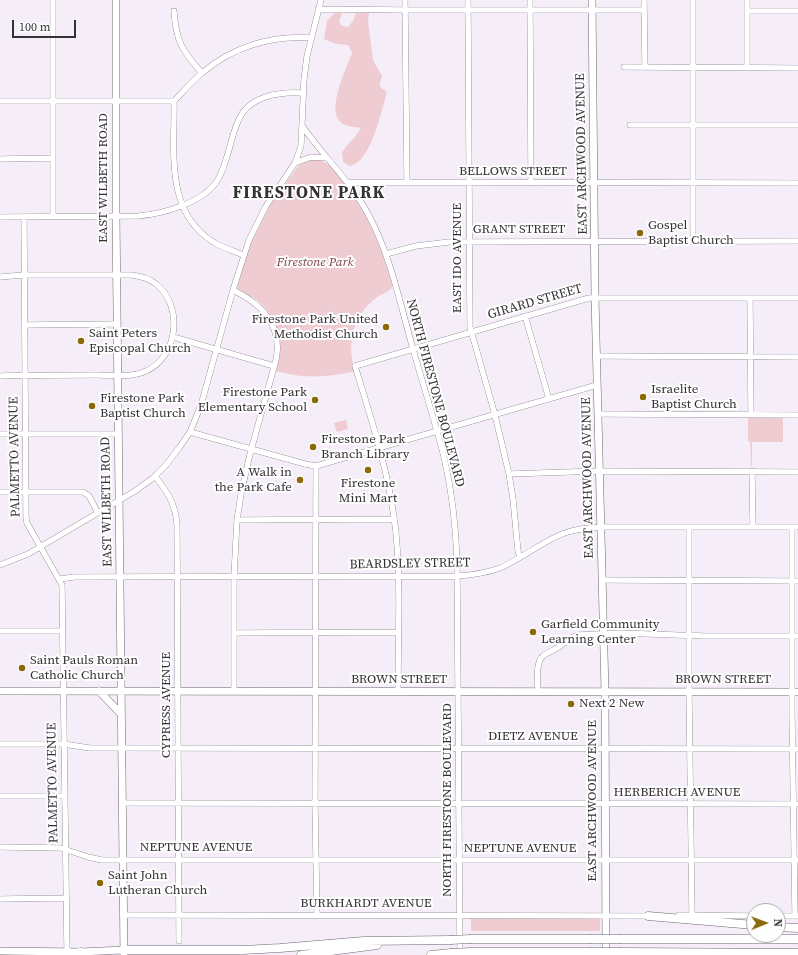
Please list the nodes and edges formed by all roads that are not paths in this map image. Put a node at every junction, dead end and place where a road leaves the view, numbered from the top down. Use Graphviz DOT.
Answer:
graph roads {
  1 [pos="53,0"];
  2 [pos="116,0"];
  3 [pos="321,0"];
  4 [pos="405,0"];
  5 [pos="468,0"];
  6 [pos="530,0"];
  7 [pos="592,0"];
  8 [pos="644,0"];
  9 [pos="693,0"];
  10 [pos="747,0"];
  11 [pos="318,9"];
  12 [pos="405,10"];
  13 [pos="468,10"];
  14 [pos="644,10"];
  15 [pos="174,11"];
  16 [pos="530,11"];
  17 [pos="592,11"];
  18 [pos="747,11"];
  19 [pos="798,11"];
  20 [pos="311,38"];
  21 [pos="624,67"];
  22 [pos="645,67"];
  23 [pos="693,68"];
  24 [pos="747,68"];
  25 [pos="798,68"];
  26 [pos="202,73"];
  27 [pos="302,93"];
  28 [pos="54,100"];
  29 [pos="0,101"];
  30 [pos="116,101"];
  31 [pos="174,101"];
  32 [pos="693,124"];
  33 [pos="630,125"];
  34 [pos="798,125"];
  35 [pos="303,127"];
  36 [pos="53,158"];
  37 [pos="326,158"];
  38 [pos="0,159"];
  39 [pos="295,163"];
  40 [pos="348,182"];
  41 [pos="406,182"];
  42 [pos="469,183"];
  43 [pos="531,183"];
  44 [pos="593,183"];
  45 [pos="692,183"];
  46 [pos="798,183"];
  47 [pos="181,205"];
  48 [pos="53,216"];
  49 [pos="116,216"];
  50 [pos="0,217"];
  51 [pos="24,217"];
  52 [pos="469,241"];
  53 [pos="595,241"];
  54 [pos="693,241"];
  55 [pos="798,241"];
  56 [pos="386,254"];
  57 [pos="243,255"];
  58 [pos="23,275"];
  59 [pos="117,275"];
  60 [pos="0,277"];
  61 [pos="233,290"];
  62 [pos="595,298"];
  63 [pos="798,298"];
  64 [pos="750,299"];
  65 [pos="525,316"];
  66 [pos="117,324"];
  67 [pos="24,325"];
  68 [pos="471,332"];
  69 [pos="173,337"];
  70 [pos="216,349"];
  71 [pos="413,349"];
  72 [pos="597,356"];
  73 [pos="750,356"];
  74 [pos="798,357"];
  75 [pos="274,366"];
  76 [pos="118,375"];
  77 [pos="0,376"];
  78 [pos="24,376"];
  79 [pos="597,385"];
  80 [pos="549,400"];
  81 [pos="598,414"];
  82 [pos="751,414"];
  83 [pos="495,415"];
  84 [pos="798,415"];
  85 [pos="190,432"];
  86 [pos="437,432"];
  87 [pos="0,434"];
  88 [pos="25,434"];
  89 [pos="118,434"];
  90 [pos="380,448"];
  91 [pos="251,449"];
  92 [pos="316,466"];
  93 [pos="599,471"];
  94 [pos="752,472"];
  95 [pos="798,472"];
  96 [pos="509,474"];
  97 [pos="155,476"];
  98 [pos="0,492"];
  99 [pos="25,492"];
  100 [pos="120,501"];
  101 [pos="98,513"];
  102 [pos="394,519"];
  103 [pos="237,520"];
  104 [pos="315,520"];
  105 [pos="601,526"];
  106 [pos="689,527"];
  107 [pos="753,527"];
  108 [pos="795,527"];
  109 [pos="41,546"];
  110 [pos="520,557"];
  111 [pos="0,565"];
  112 [pos="234,576"];
  113 [pos="316,576"];
  114 [pos="398,576"];
  115 [pos="458,576"];
  116 [pos="120,577"];
  117 [pos="177,577"];
  118 [pos="60,579"];
  119 [pos="602,580"];
  120 [pos="689,581"];
  121 [pos="795,581"];
  122 [pos="0,631"];
  123 [pos="62,631"];
  124 [pos="397,632"];
  125 [pos="234,633"];
  126 [pos="316,633"];
  127 [pos="603,634"];
  128 [pos="689,635"];
  129 [pos="795,636"];
  130 [pos="0,691"];
  131 [pos="63,691"];
  132 [pos="99,691"];
  133 [pos="178,691"];
  134 [pos="234,691"];
  135 [pos="316,691"];
  136 [pos="398,691"];
  137 [pos="121,692"];
  138 [pos="459,692"];
  139 [pos="538,692"];
  140 [pos="605,692"];
  141 [pos="689,692"];
  142 [pos="795,692"];
  143 [pos="121,714"];
  144 [pos="0,744"];
  145 [pos="63,744"];
  146 [pos="121,748"];
  147 [pos="178,748"];
  148 [pos="458,748"];
  149 [pos="605,748"];
  150 [pos="690,748"];
  151 [pos="315,749"];
  152 [pos="795,749"];
  153 [pos="0,796"];
  154 [pos="64,796"];
  155 [pos="122,804"];
  156 [pos="178,804"];
  157 [pos="315,804"];
  158 [pos="459,804"];
  159 [pos="605,804"];
  160 [pos="690,804"];
  161 [pos="796,804"];
  162 [pos="0,847"];
  163 [pos="65,849"];
  164 [pos="122,859"];
  165 [pos="178,859"];
  166 [pos="605,859"];
  167 [pos="316,860"];
  168 [pos="459,860"];
  169 [pos="691,860"];
  170 [pos="796,860"];
  171 [pos="66,898"];
  172 [pos="0,899"];
  173 [pos="179,914"];
  174 [pos="123,915"];
  175 [pos="317,915"];
  176 [pos="460,915"];
  177 [pos="606,915"];
  178 [pos="692,915"];
  179 [pos="648,916"];
  180 [pos="746,916"];
  181 [pos="786,916"];
  182 [pos="797,916"];
  183 [pos="746,924"];
  184 [pos="786,927"];
  185 [pos="798,928"];
  186 [pos="798,939"];
  187 [pos="421,940"];
  188 [pos="179,941"];
  189 [pos="0,951"];
  190 [pos="81,952"];
  191 [pos="68,953"];
  192 [pos="123,953"];
  193 [pos="798,953"];
  194 [pos="301,955"];
  195 [pos="431,955"];
  196 [pos="460,955"];
  197 [pos="606,955"];
  1 -- 28 [label="street"];
  2 -- 30 [label="main road, EAST WILBETH ROAD"];
  3 -- 11 [label="street"];
  4 -- 12 [label="street"];
  5 -- 13 [label="street, EAST IDO AVENUE"];
  6 -- 16 [label="street"];
  7 -- 17 [label="main road, EAST ARCHWOOD AVENUE"];
  8 -- 14 [label="street"];
  9 -- 23 [label="street"];
  10 -- 18 [label="street"];
  11 -- 12 [label="street"];
  11 -- 20 [label="street"];
  12 -- 13 [label="street"];
  12 -- 41 [label="street"];
  13 -- 16 [label="street"];
  13 -- 42 [label="street, EAST IDO AVENUE"];
  14 -- 17 [label="street"];
  14 -- 22 [label="street"];
  15 -- 26 [label="street"];
  16 -- 17 [label="street"];
  16 -- 43 [label="street"];
  17 -- 44 [label="main road, EAST ARCHWOOD AVENUE"];
  18 -- 19 [label="street"];
  18 -- 24 [label="street"];
  20 -- 26 [label="street"];
  20 -- 27 [label="street"];
  21 -- 22 [label="street"];
  22 -- 23 [label="street"];
  23 -- 24 [label="street"];
  23 -- 32 [label="street"];
  24 -- 25 [label="street"];
  26 -- 31 [label="street"];
  27 -- 35 [label="street"];
  27 -- 47 [label="street"];
  28 -- 29 [label="street"];
  28 -- 30 [label="street"];
  28 -- 36 [label="street"];
  30 -- 31 [label="street"];
  30 -- 49 [label="main road, EAST WILBETH ROAD"];
  31 -- 47 [label="street"];
  32 -- 33 [label="street"];
  32 -- 34 [label="street"];
  32 -- 45 [label="street"];
  35 -- 37 [label="street, NORTH FIRESTONE BOULEVARD"];
  35 -- 39 [label="street"];
  36 -- 38 [label="street"];
  36 -- 48 [label="street"];
  37 -- 39 [label="street"];
  37 -- 40 [label="street, NORTH FIRESTONE BOULEVARD"];
  39 -- 57 [label="street"];
  40 -- 41 [label="street, BELLOWS STREET"];
  40 -- 56 [label="street, NORTH FIRESTONE BOULEVARD"];
  41 -- 42 [label="street, BELLOWS STREET"];
  42 -- 43 [label="street, BELLOWS STREET"];
  42 -- 52 [label="street, EAST IDO AVENUE"];
  43 -- 44 [label="street, BELLOWS STREET"];
  44 -- 45 [label="street, BELLOWS STREET"];
  44 -- 53 [label="main road, EAST ARCHWOOD AVENUE"];
  45 -- 46 [label="street, BELLOWS STREET"];
  45 -- 54 [label="street"];
  47 -- 49 [label="street"];
  47 -- 57 [label="street"];
  48 -- 49 [label="street"];
  48 -- 51 [label="street"];
  49 -- 59 [label="main road, EAST WILBETH ROAD"];
  50 -- 51 [label="street"];
  51 -- 58 [label="street, PALMETTO AVENUE"];
  52 -- 53 [label="street, GRANT STREET"];
  52 -- 56 [label="street, GRANT STREET"];
  52 -- 68 [label="street, EAST IDO AVENUE"];
  53 -- 54 [label="street, GRANT STREET"];
  53 -- 62 [label="main road, EAST ARCHWOOD AVENUE"];
  54 -- 55 [label="street, GRANT STREET"];
  56 -- 71 [label="street, NORTH FIRESTONE BOULEVARD"];
  57 -- 61 [label="street"];
  58 -- 59 [label="street"];
  58 -- 60 [label="street"];
  58 -- 67 [label="street, PALMETTO AVENUE"];
  59 -- 66 [label="main road, EAST WILBETH ROAD"];
  59 -- 69 [label="street"];
  61 -- 70 [label="street"];
  61 -- 75 [label="street"];
  62 -- 64 [label="street, GIRARD STREET"];
  62 -- 65 [label="street, GIRARD STREET"];
  62 -- 72 [label="main road, EAST ARCHWOOD AVENUE"];
  63 -- 64 [label="street, GIRARD STREET"];
  64 -- 73 [label="street"];
  65 -- 68 [label="street, GIRARD STREET"];
  65 -- 80 [label="street"];
  66 -- 67 [label="street"];
  66 -- 76 [label="main road, EAST WILBETH ROAD"];
  67 -- 78 [label="street, PALMETTO AVENUE"];
  68 -- 71 [label="street, GIRARD STREET"];
  68 -- 83 [label="street, EAST IDO AVENUE"];
  69 -- 70 [label="street"];
  69 -- 76 [label="street"];
  70 -- 75 [label="street"];
  70 -- 85 [label="street"];
  71 -- 86 [label="street, NORTH FIRESTONE BOULEVARD"];
  71 -- 90 [label="street, GIRARD STREET"];
  72 -- 73 [label="street"];
  72 -- 79 [label="main road, EAST ARCHWOOD AVENUE"];
  73 -- 74 [label="street"];
  73 -- 82 [label="street"];
  75 -- 91 [label="street"];
  76 -- 78 [label="street"];
  76 -- 89 [label="main road, EAST WILBETH ROAD"];
  77 -- 78 [label="street"];
  78 -- 88 [label="street, PALMETTO AVENUE"];
  79 -- 80 [label="street"];
  79 -- 81 [label="main road, EAST ARCHWOOD AVENUE"];
  80 -- 83 [label="street"];
  81 -- 82 [label="street"];
  81 -- 93 [label="main road, EAST ARCHWOOD AVENUE"];
  82 -- 84 [label="street"];
  83 -- 86 [label="street"];
  83 -- 96 [label="street, EAST IDO AVENUE"];
  85 -- 91 [label="street"];
  85 -- 97 [label="street"];
  86 -- 90 [label="street"];
  86 -- 115 [label="street, NORTH FIRESTONE BOULEVARD"];
  87 -- 88 [label="street"];
  88 -- 89 [label="street"];
  88 -- 99 [label="street, PALMETTO AVENUE"];
  89 -- 100 [label="main road, EAST WILBETH ROAD"];
  90 -- 92 [label="street"];
  90 -- 102 [label="street"];
  91 -- 92 [label="street"];
  91 -- 103 [label="street"];
  92 -- 104 [label="street"];
  93 -- 94 [label="street"];
  93 -- 96 [label="street"];
  93 -- 105 [label="main road, EAST ARCHWOOD AVENUE"];
  94 -- 95 [label="street"];
  94 -- 107 [label="street"];
  96 -- 110 [label="street, EAST IDO AVENUE"];
  97 -- 100 [label="street"];
  97 -- 117 [label="street, CYPRESS AVENUE"];
  98 -- 99 [label="street"];
  99 -- 101 [label="street"];
  99 -- 109 [label="street, PALMETTO AVENUE"];
  100 -- 101 [label="street"];
  100 -- 116 [label="main road, EAST WILBETH ROAD"];
  101 -- 109 [label="street"];
  102 -- 104 [label="street"];
  102 -- 114 [label="street"];
  103 -- 104 [label="street"];
  103 -- 112 [label="street"];
  104 -- 113 [label="street"];
  105 -- 106 [label="street, BEARDSLEY STREET"];
  105 -- 110 [label="street, BEARDSLEY STREET"];
  105 -- 119 [label="main road, EAST ARCHWOOD AVENUE"];
  106 -- 107 [label="street, BEARDSLEY STREET"];
  106 -- 120 [label="street"];
  107 -- 108 [label="street, BEARDSLEY STREET"];
  108 -- 121 [label="street"];
  109 -- 111 [label="street"];
  109 -- 118 [label="street, PALMETTO AVENUE"];
  110 -- 115 [label="street, BEARDSLEY STREET"];
  112 -- 113 [label="street, BEARDSLEY STREET"];
  112 -- 117 [label="street, BEARDSLEY STREET"];
  112 -- 125 [label="street"];
  113 -- 114 [label="street, BEARDSLEY STREET"];
  113 -- 126 [label="street"];
  114 -- 115 [label="street, BEARDSLEY STREET"];
  114 -- 124 [label="street"];
  115 -- 138 [label="street, NORTH FIRESTONE BOULEVARD"];
  116 -- 117 [label="street, BEARDSLEY STREET"];
  116 -- 118 [label="street, BEARDSLEY STREET"];
  116 -- 137 [label="main road, EAST WILBETH ROAD"];
  117 -- 133 [label="street, CYPRESS AVENUE"];
  118 -- 123 [label="street, PALMETTO AVENUE"];
  119 -- 120 [label="street"];
  119 -- 127 [label="main road, EAST ARCHWOOD AVENUE"];
  120 -- 121 [label="street"];
  120 -- 128 [label="street"];
  121 -- 129 [label="street"];
  122 -- 123 [label="street"];
  123 -- 131 [label="street, PALMETTO AVENUE"];
  124 -- 126 [label="street"];
  124 -- 136 [label="street"];
  125 -- 126 [label="street"];
  125 -- 134 [label="street"];
  126 -- 135 [label="street"];
  127 -- 128 [label="street"];
  127 -- 139 [label="street"];
  127 -- 140 [label="main road, EAST ARCHWOOD AVENUE"];
  128 -- 129 [label="street"];
  128 -- 141 [label="street"];
  129 -- 142 [label="street"];
  130 -- 131 [label="main road, BROWN STREET"];
  131 -- 132 [label="main road, BROWN STREET"];
  131 -- 145 [label="street, PALMETTO AVENUE"];
  132 -- 137 [label="main road, BROWN STREET"];
  132 -- 143 [label="main road"];
  133 -- 134 [label="main road, BROWN STREET"];
  133 -- 137 [label="main road, BROWN STREET"];
  133 -- 147 [label="street, CYPRESS AVENUE"];
  134 -- 135 [label="main road, BROWN STREET"];
  135 -- 136 [label="main road, BROWN STREET"];
  135 -- 151 [label="street"];
  136 -- 138 [label="main road, BROWN STREET"];
  137 -- 143 [label="main road, EAST WILBETH ROAD"];
  138 -- 139 [label="main road, BROWN STREET"];
  138 -- 148 [label="street, NORTH FIRESTONE BOULEVARD"];
  139 -- 140 [label="main road, BROWN STREET"];
  140 -- 141 [label="main road, BROWN STREET"];
  140 -- 149 [label="main road, EAST ARCHWOOD AVENUE"];
  141 -- 142 [label="main road, BROWN STREET"];
  141 -- 150 [label="street"];
  142 -- 152 [label="street"];
  143 -- 146 [label="main road, EAST WILBETH ROAD"];
  144 -- 145 [label="street, DIETZ AVENUE"];
  145 -- 146 [label="street, DIETZ AVENUE"];
  145 -- 154 [label="street, PALMETTO AVENUE"];
  146 -- 147 [label="street, DIETZ AVENUE"];
  146 -- 155 [label="main road, EAST WILBETH ROAD"];
  147 -- 151 [label="street, DIETZ AVENUE"];
  147 -- 156 [label="street, CYPRESS AVENUE"];
  148 -- 149 [label="street, DIETZ AVENUE"];
  148 -- 151 [label="street, DIETZ AVENUE"];
  148 -- 158 [label="street, NORTH FIRESTONE BOULEVARD"];
  149 -- 150 [label="street, DIETZ AVENUE"];
  149 -- 159 [label="main road, EAST ARCHWOOD AVENUE"];
  150 -- 152 [label="street, DIETZ AVENUE"];
  150 -- 160 [label="street"];
  151 -- 157 [label="street"];
  152 -- 161 [label="street"];
  153 -- 154 [label="street"];
  154 -- 163 [label="street, PALMETTO AVENUE"];
  155 -- 156 [label="street, HERBERICH AVENUE"];
  155 -- 164 [label="main road, EAST WILBETH ROAD"];
  156 -- 157 [label="street, HERBERICH AVENUE"];
  156 -- 165 [label="street, CYPRESS AVENUE"];
  157 -- 158 [label="street, HERBERICH AVENUE"];
  157 -- 167 [label="street"];
  158 -- 159 [label="street, HERBERICH AVENUE"];
  158 -- 168 [label="street, NORTH FIRESTONE BOULEVARD"];
  159 -- 160 [label="street, HERBERICH AVENUE"];
  159 -- 166 [label="main road, EAST ARCHWOOD AVENUE"];
  160 -- 161 [label="street, HERBERICH AVENUE"];
  160 -- 169 [label="street"];
  161 -- 170 [label="street"];
  162 -- 163 [label="street, NEPTUNE AVENUE"];
  163 -- 164 [label="street, NEPTUNE AVENUE"];
  163 -- 171 [label="street, PALMETTO AVENUE"];
  164 -- 165 [label="street, NEPTUNE AVENUE"];
  164 -- 174 [label="main road, EAST WILBETH ROAD"];
  165 -- 167 [label="street, NEPTUNE AVENUE"];
  165 -- 173 [label="street, CYPRESS AVENUE"];
  166 -- 168 [label="street, NEPTUNE AVENUE"];
  166 -- 169 [label="street, NEPTUNE AVENUE"];
  166 -- 177 [label="main road, EAST ARCHWOOD AVENUE"];
  167 -- 168 [label="street, NEPTUNE AVENUE"];
  167 -- 175 [label="street"];
  168 -- 176 [label="street, NORTH FIRESTONE BOULEVARD"];
  169 -- 170 [label="street, NEPTUNE AVENUE"];
  169 -- 178 [label="street"];
  170 -- 182 [label="street"];
  171 -- 172 [label="street"];
  171 -- 191 [label="street, PALMETTO AVENUE"];
  173 -- 174 [label="street, BURKHARDT AVENUE"];
  173 -- 175 [label="street, BURKHARDT AVENUE"];
  173 -- 188 [label="street, CYPRESS AVENUE"];
  174 -- 192 [label="main road, EAST WILBETH ROAD"];
  175 -- 176 [label="street, BURKHARDT AVENUE"];
  176 -- 177 [label="street, BURKHARDT AVENUE"];
  176 -- 196 [label="street, NORTH FIRESTONE BOULEVARD"];
  177 -- 179 [label="street, BURKHARDT AVENUE"];
  177 -- 197 [label="main road, EAST ARCHWOOD AVENUE"];
  178 -- 179 [label="street, BURKHARDT AVENUE"];
  178 -- 180 [label="street, BURKHARDT AVENUE"];
  179 -- 183 [label="highway"];
  181 -- 182 [label="street"];
  184 -- 185 [label="highway"];
  186 -- 187 [label="highway, bridge"];
  187 -- 192 [label="highway"];
  187 -- 194 [label="highway"];
  189 -- 191 [label="main road"];
  190 -- 191 [label="highway"];
  190 -- 192 [label="main road"];
  193 -- 195 [label="highway, bridge"];
}
